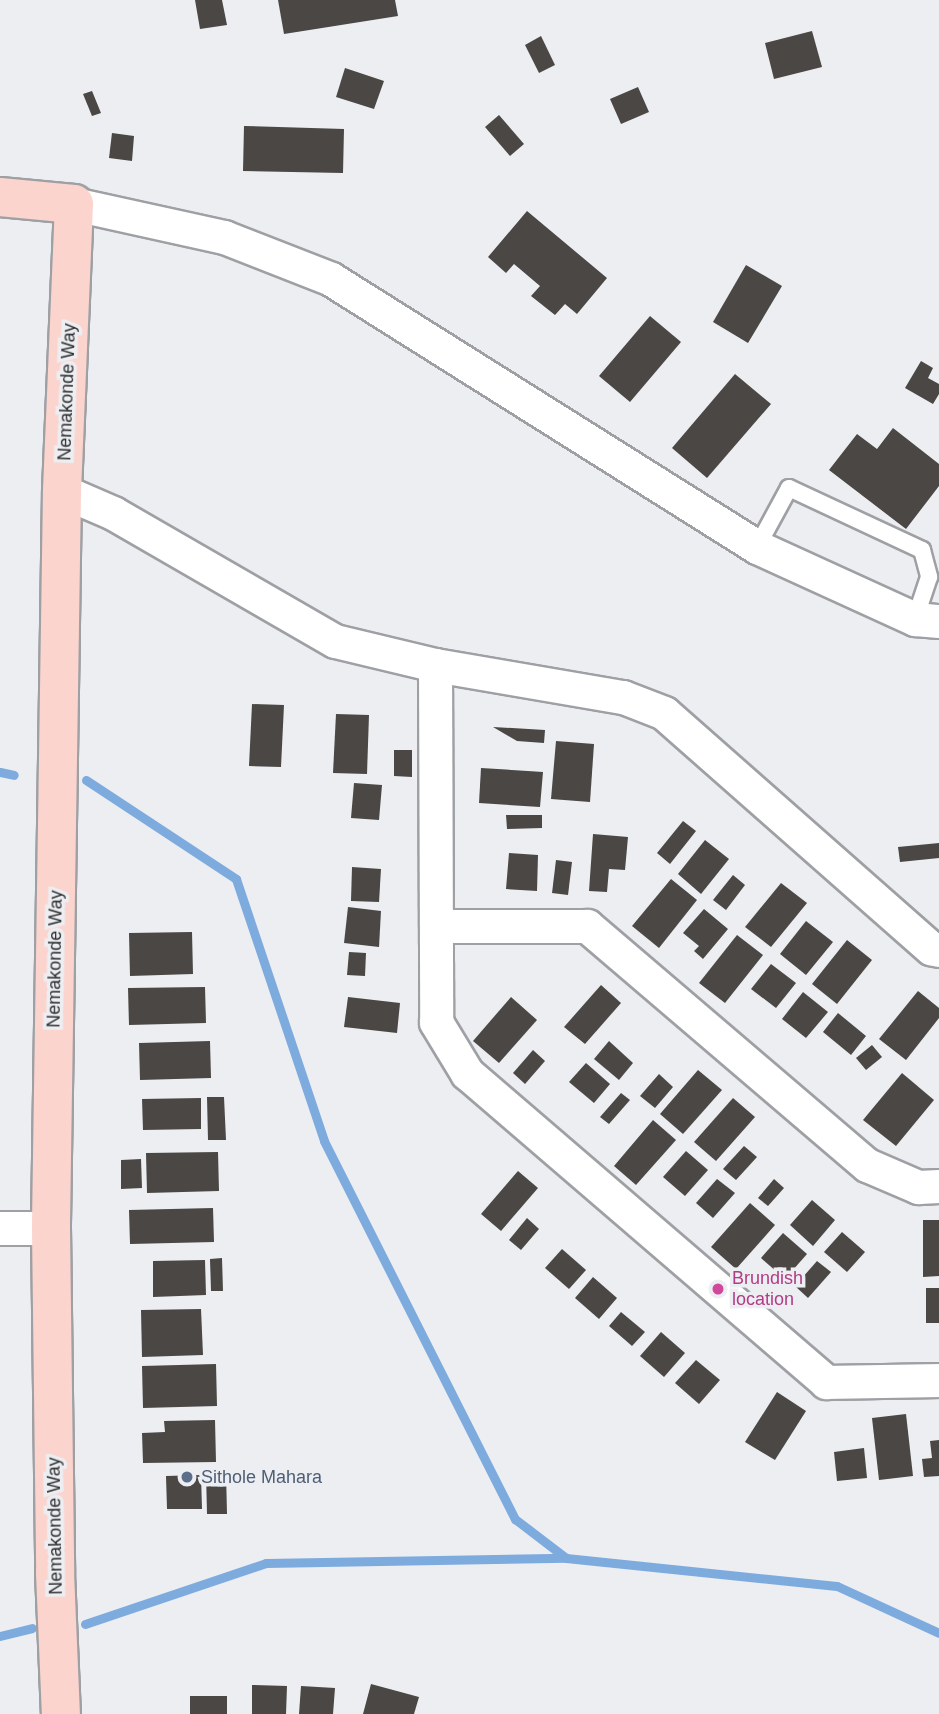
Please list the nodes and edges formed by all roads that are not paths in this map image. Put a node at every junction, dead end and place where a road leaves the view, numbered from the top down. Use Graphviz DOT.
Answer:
graph roads {
  1 [pos="0,197"];
  2 [pos="74,204"];
  3 [pos="62,491"];
  4 [pos="757,547"];
  5 [pos="927,620"];
  6 [pos="435,664"];
  7 [pos="436,926"];
  8 [pos="939,950"];
  9 [pos="939,1186"];
  10 [pos="0,1228"];
  11 [pos="51,1228"];
  12 [pos="939,1380"];
  13 [pos="61,1714"];
  1 -- 2 [label="street"];
  2 -- 3 [label="street, Nemakonde Way"];
  2 -- 4 [label="street"];
  3 -- 6 [label="street"];
  3 -- 11 [label="street, Nemakonde Way"];
  4 -- 5 [label="street"];
  4 -- 5 [label="lane"];
  6 -- 7 [label="street"];
  6 -- 8 [label="street"];
  7 -- 9 [label="street"];
  7 -- 12 [label="street"];
  10 -- 11 [label="street"];
  11 -- 13 [label="street, Nemakonde Way"];
}
